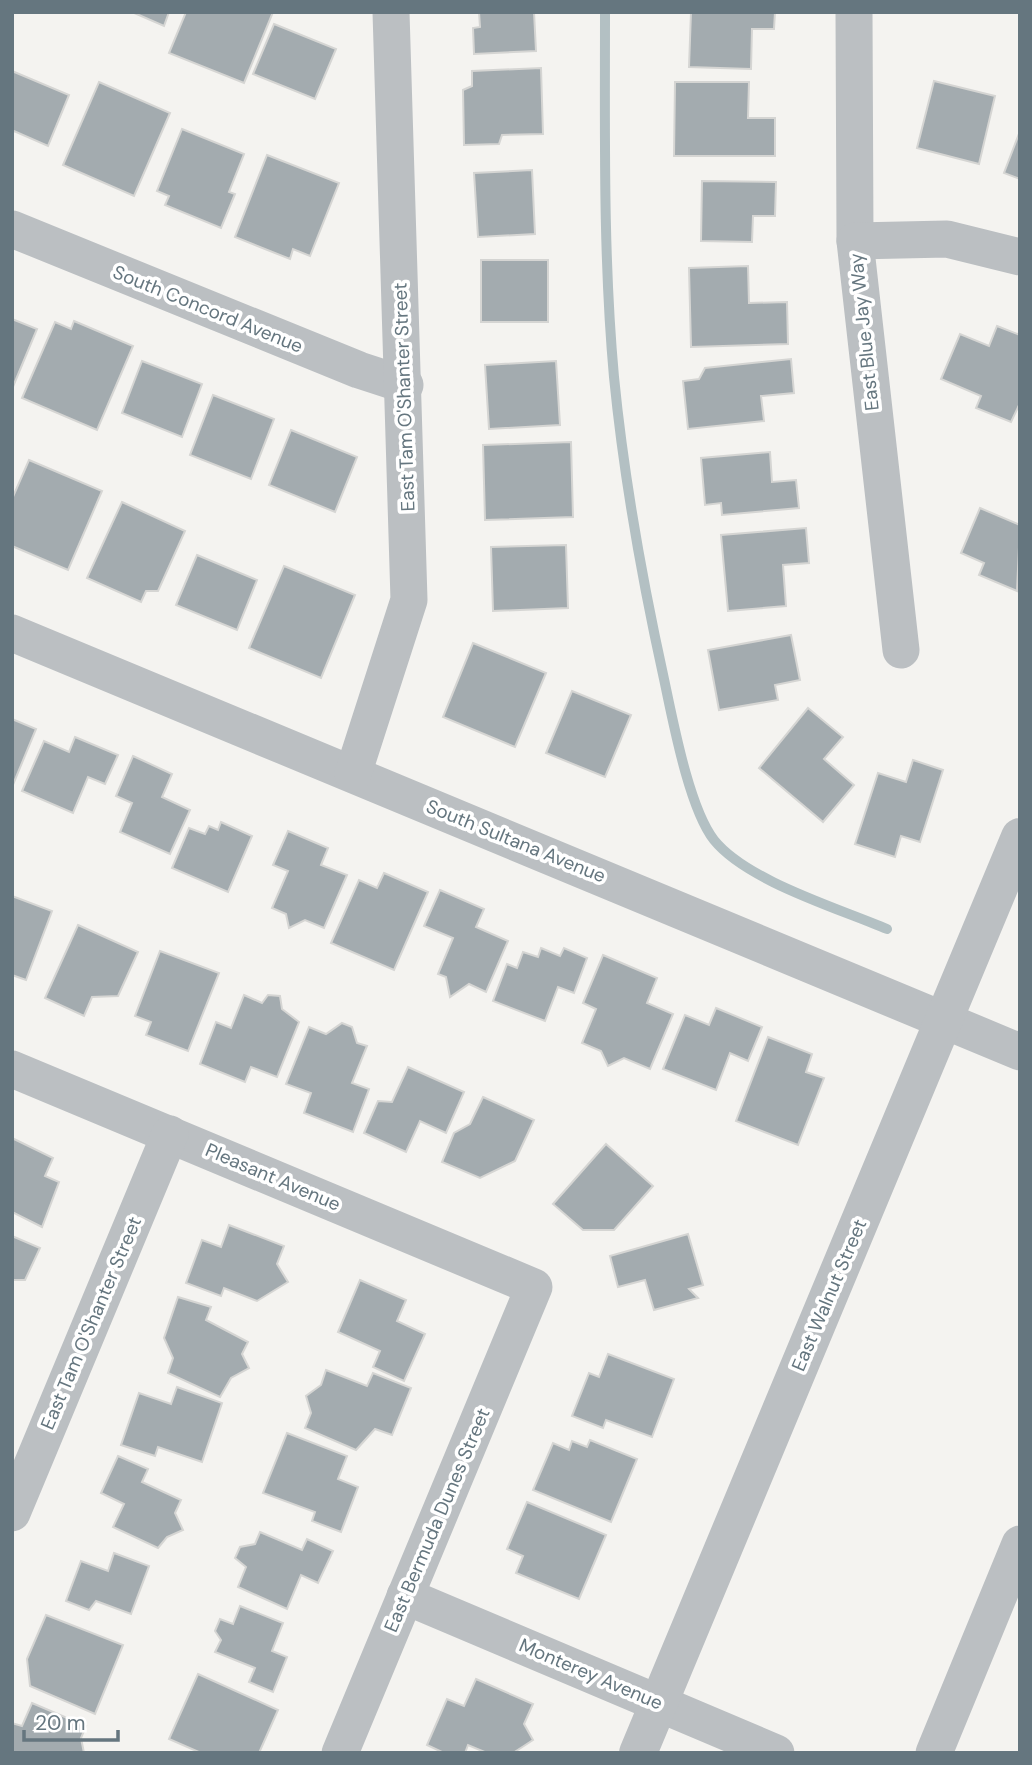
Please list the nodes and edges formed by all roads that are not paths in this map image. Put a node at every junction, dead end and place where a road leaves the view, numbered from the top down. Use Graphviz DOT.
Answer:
graph roads {
  1 [pos="391,12"];
  2 [pos="854,12"];
  3 [pos="12,229"];
  4 [pos="855,241"];
  5 [pos="1020,257"];
  6 [pos="405,385"];
  7 [pos="12,632"];
  8 [pos="901,650"];
  9 [pos="353,774"];
  10 [pos="1020,837"];
  11 [pos="944,1020"];
  12 [pos="1020,1052"];
  13 [pos="12,1069"];
  14 [pos="170,1134"];
  15 [pos="534,1287"];
  16 [pos="12,1513"];
  17 [pos="1020,1544"];
  18 [pos="405,1596"];
  19 [pos="658,1703"];
  20 [pos="340,1753"];
  21 [pos="638,1753"];
  22 [pos="776,1753"];
  23 [pos="934,1753"];
  1 -- 6 [label="street, East Tam O'Shanter Street"];
  2 -- 4 [label="street, East Blue Jay Way"];
  3 -- 6 [label="street, South Concord Avenue"];
  4 -- 5 [label="street"];
  4 -- 8 [label="street, East Blue Jay Way"];
  6 -- 9 [label="street, East Tam O'Shanter Street"];
  7 -- 9 [label="street, South Sultana Avenue"];
  9 -- 11 [label="street, South Sultana Avenue"];
  10 -- 11 [label="street, East Walnut Street"];
  11 -- 12 [label="street, South Sultana Avenue"];
  11 -- 19 [label="street, East Walnut Street"];
  13 -- 14 [label="street, Pleasant Avenue"];
  14 -- 15 [label="street, Pleasant Avenue"];
  14 -- 16 [label="street, East Tam O'Shanter Street"];
  15 -- 18 [label="street, East Bermuda Dunes Street"];
  17 -- 23 [label="street"];
  18 -- 19 [label="street, Monterey Avenue"];
  18 -- 20 [label="street, East Bermuda Dunes Street"];
  19 -- 21 [label="street, East Walnut Street"];
  19 -- 22 [label="street, Monterey Avenue"];
}
